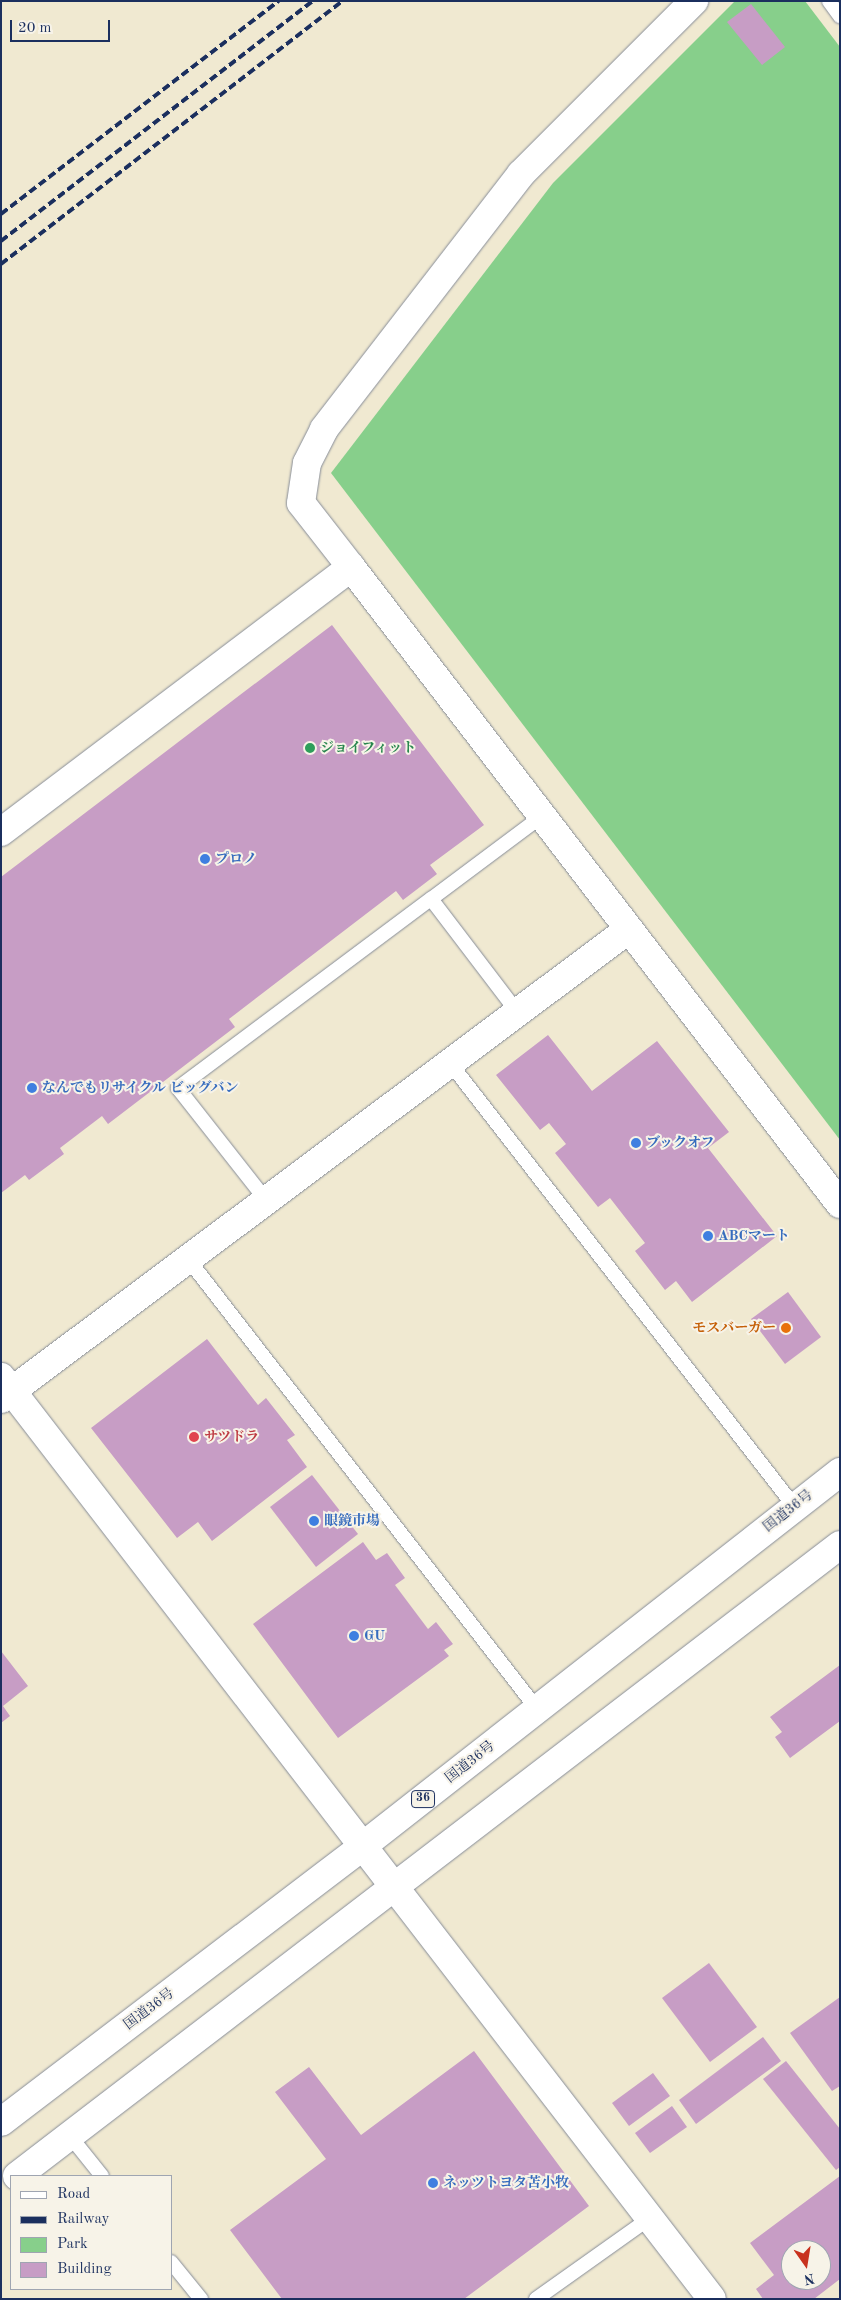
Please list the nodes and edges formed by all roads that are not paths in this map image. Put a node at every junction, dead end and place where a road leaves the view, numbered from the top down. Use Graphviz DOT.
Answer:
graph roads {
  1 [pos="694,1"];
  2 [pos="351,567"];
  3 [pos="542,816"];
  4 [pos="1,832"];
  5 [pos="431,899"];
  6 [pos="629,929"];
  7 [pos="518,1013"];
  8 [pos="450,1062"];
  9 [pos="266,1200"];
  10 [pos="840,1204"];
  11 [pos="188,1259"];
  12 [pos="5,1389"];
  13 [pos="840,1472"];
  14 [pos="794,1506"];
  15 [pos="840,1544"];
  16 [pos="537,1709"];
  17 [pos="364,1845"];
  18 [pos="394,1887"];
  19 [pos="1,2122"];
  20 [pos="70,2136"];
  21 [pos="18,2175"];
  22 [pos="101,2175"];
  23 [pos="650,2218"];
  24 [pos="172,2263"];
  25 [pos="201,2299"];
  26 [pos="536,2299"];
  27 [pos="712,2299"];
  1 -- 2 [label="main road"];
  2 -- 3 [label="main road"];
  2 -- 4 [label="main road"];
  3 -- 5 [label="lane"];
  3 -- 6 [label="main road"];
  5 -- 7 [label="lane"];
  5 -- 9 [label="lane"];
  6 -- 7 [label="main road"];
  6 -- 10 [label="main road"];
  7 -- 8 [label="main road"];
  8 -- 9 [label="main road"];
  8 -- 14 [label="lane"];
  9 -- 11 [label="main road"];
  11 -- 12 [label="main road"];
  11 -- 16 [label="lane"];
  12 -- 17 [label="main road"];
  13 -- 14 [label="main road, 国道36号 / 36"];
  14 -- 16 [label="main road, 国道36号 / 36"];
  15 -- 18 [label="main road"];
  16 -- 17 [label="main road, 国道36号 / 36"];
  17 -- 18 [label="main road"];
  17 -- 19 [label="main road, 国道36号 / 36"];
  18 -- 20 [label="main road"];
  18 -- 23 [label="main road"];
  20 -- 21 [label="main road"];
  20 -- 22 [label="lane"];
  23 -- 26 [label="lane"];
  23 -- 27 [label="main road"];
  24 -- 25 [label="lane"];
}
